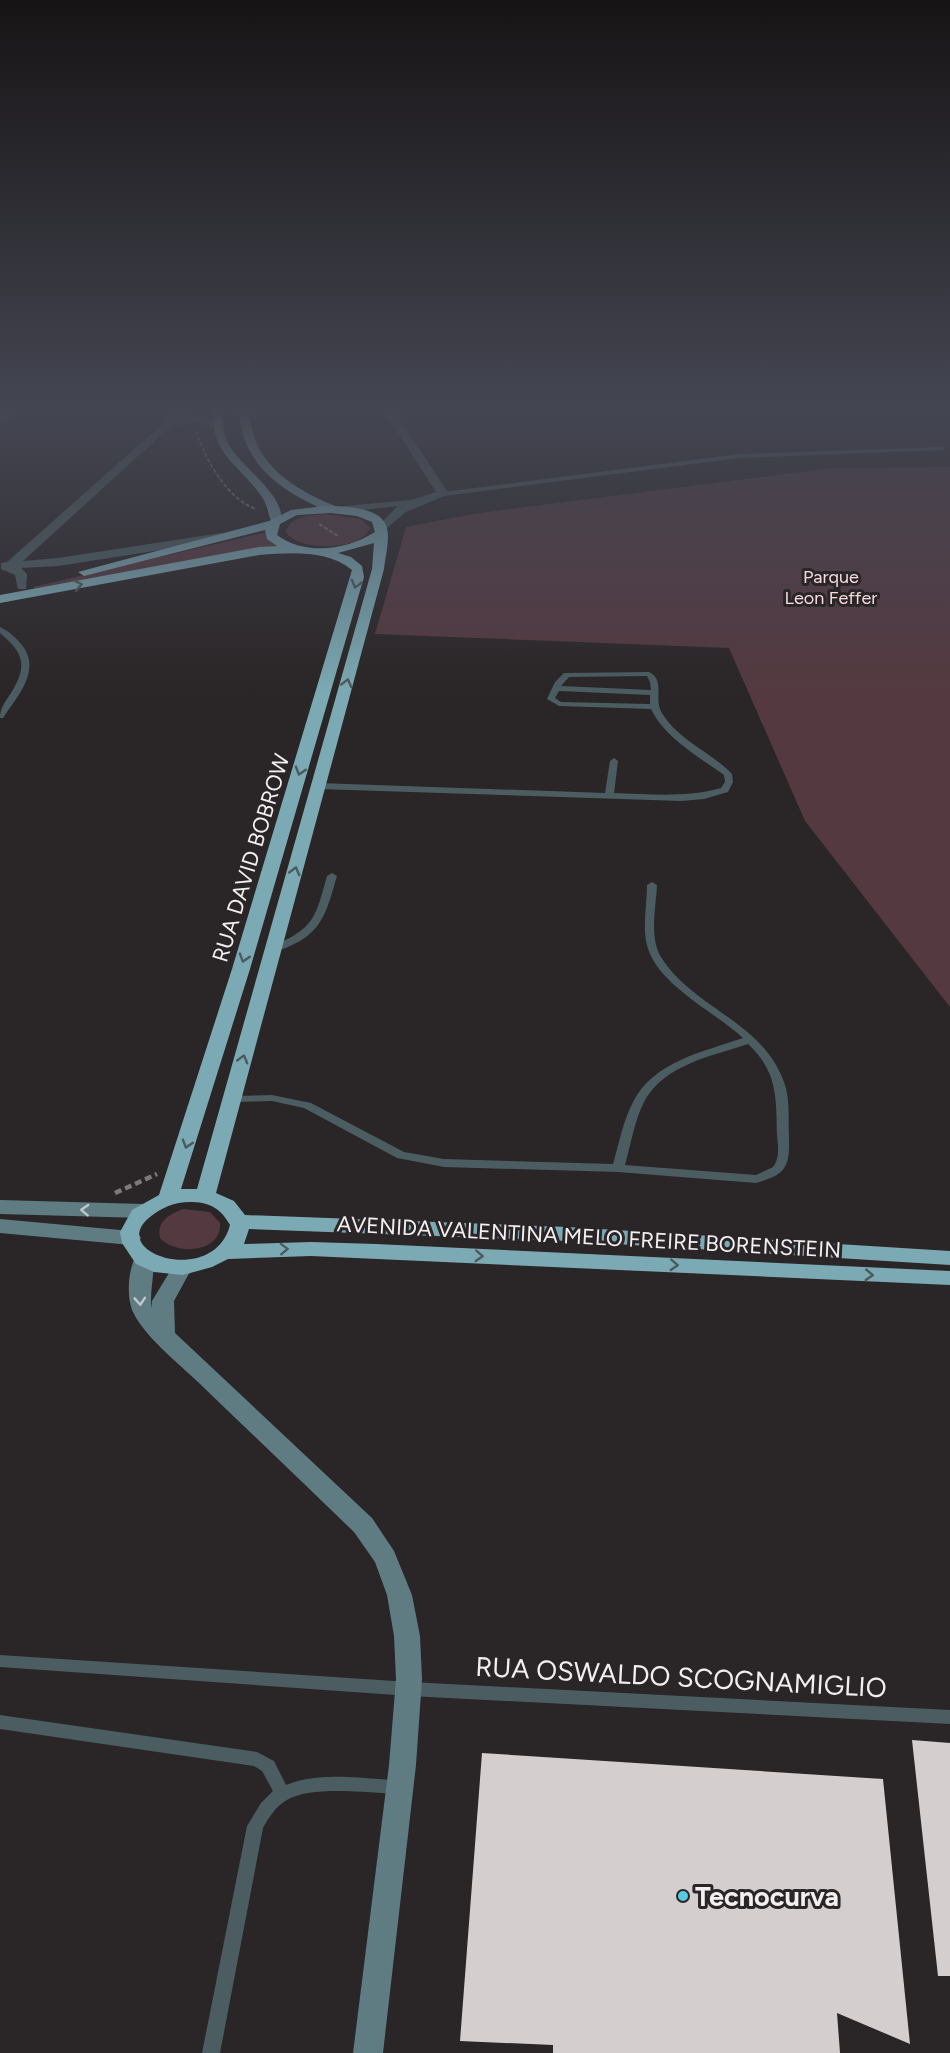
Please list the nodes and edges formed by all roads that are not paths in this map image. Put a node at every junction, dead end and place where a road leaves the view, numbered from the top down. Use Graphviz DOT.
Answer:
graph roads {
  1 [pos="78,502"];
  2 [pos="271,502"];
  3 [pos="321,502"];
  4 [pos="410,502"];
  5 [pos="416,502"];
  6 [pos="339,509"];
  7 [pos="274,522"];
  8 [pos="382,530"];
  9 [pos="226,537"];
  10 [pos="296,549"];
  11 [pos="320,552"];
  12 [pos="5,566"];
  13 [pos="22,586"];
  14 [pos="0,590"];
  15 [pos="0,599"];
  16 [pos="0,629"];
  17 [pos="556,688"];
  18 [pos="654,693"];
  19 [pos="653,707"];
  20 [pos="0,716"];
  21 [pos="614,761"];
  22 [pos="319,786"];
  23 [pos="609,796"];
  24 [pos="332,876"];
  25 [pos="652,885"];
  26 [pos="274,948"];
  27 [pos="752,1039"];
  28 [pos="232,1099"];
  29 [pos="618,1168"];
  30 [pos="205,1196"];
  31 [pos="168,1198"];
  32 [pos="0,1207"];
  33 [pos="144,1211"];
  34 [pos="239,1222"];
  35 [pos="0,1226"];
  36 [pos="130,1238"];
  37 [pos="226,1252"];
  38 [pos="950,1258"];
  39 [pos="144,1259"];
  40 [pos="182,1268"];
  41 [pos="950,1279"];
  42 [pos="164,1333"];
  43 [pos="0,1661"];
  44 [pos="410,1689"];
  45 [pos="950,1717"];
  46 [pos="0,1722"];
  47 [pos="398,1787"];
  48 [pos="282,1794"];
  49 [pos="211,2053"];
  50 [pos="368,2053"];
  1 -- 12 [label="street"];
  2 -- 7 [label="main road"];
  3 -- 6 [label="main road"];
  4 -- 6 [label="street"];
  5 -- 8 [label="street"];
  6 -- 7 [label="highway"];
  6 -- 8 [label="highway"];
  7 -- 9 [label="highway"];
  7 -- 10 [label="highway, RUA DAVID BOBROW"];
  8 -- 11 [label="highway, RUA DAVID BOBROW"];
  22 -- 8 [label="highway, RUA DAVID BOBROW, one-way"];
  9 -- 12 [label="street"];
  9 -- 13 [label="highway"];
  10 -- 11 [label="highway, RUA DAVID BOBROW"];
  15 -- 10 [label="highway, one-way"];
  11 -- 31 [label="highway, RUA DAVID BOBROW, one-way"];
  12 -- 13 [label="street"];
  13 -- 14 [label="highway"];
  16 -- 20 [label="lane"];
  17 -- 18 [label="lane"];
  17 -- 18 [label="lane"];
  17 -- 19 [label="lane"];
  18 -- 19 [label="lane"];
  19 -- 23 [label="lane"];
  21 -- 23 [label="lane"];
  22 -- 23 [label="lane"];
  26 -- 22 [label="highway, RUA DAVID BOBROW, one-way"];
  24 -- 26 [label="lane"];
  25 -- 27 [label="lane"];
  28 -- 26 [label="highway, RUA DAVID BOBROW, one-way"];
  27 -- 29 [label="lane"];
  27 -- 29 [label="lane"];
  28 -- 29 [label="lane"];
  28 -- 30 [label="highway, RUA DAVID BOBROW"];
  30 -- 31 [label="highway"];
  30 -- 34 [label="highway"];
  31 -- 33 [label="highway"];
  33 -- 32 [label="main road, one-way"];
  33 -- 36 [label="highway"];
  34 -- 37 [label="highway"];
  34 -- 38 [label="highway, AVENIDA VALENTINA MELO FREIRE BORENSTEIN"];
  35 -- 36 [label="main road"];
  36 -- 39 [label="highway"];
  37 -- 40 [label="highway"];
  37 -- 41 [label="highway, AVENIDA VALENTINA MELO FREIRE BORENSTEIN, one-way"];
  39 -- 40 [label="highway"];
  39 -- 42 [label="main road, one-way"];
  40 -- 42 [label="main road"];
  42 -- 44 [label="main road"];
  43 -- 44 [label="lane, RUA OSWALDO SCOGNAMIGLIO"];
  44 -- 45 [label="lane, RUA OSWALDO SCOGNAMIGLIO"];
  44 -- 47 [label="main road"];
  46 -- 48 [label="lane"];
  47 -- 48 [label="lane"];
  47 -- 50 [label="main road"];
  48 -- 49 [label="lane"];
}
